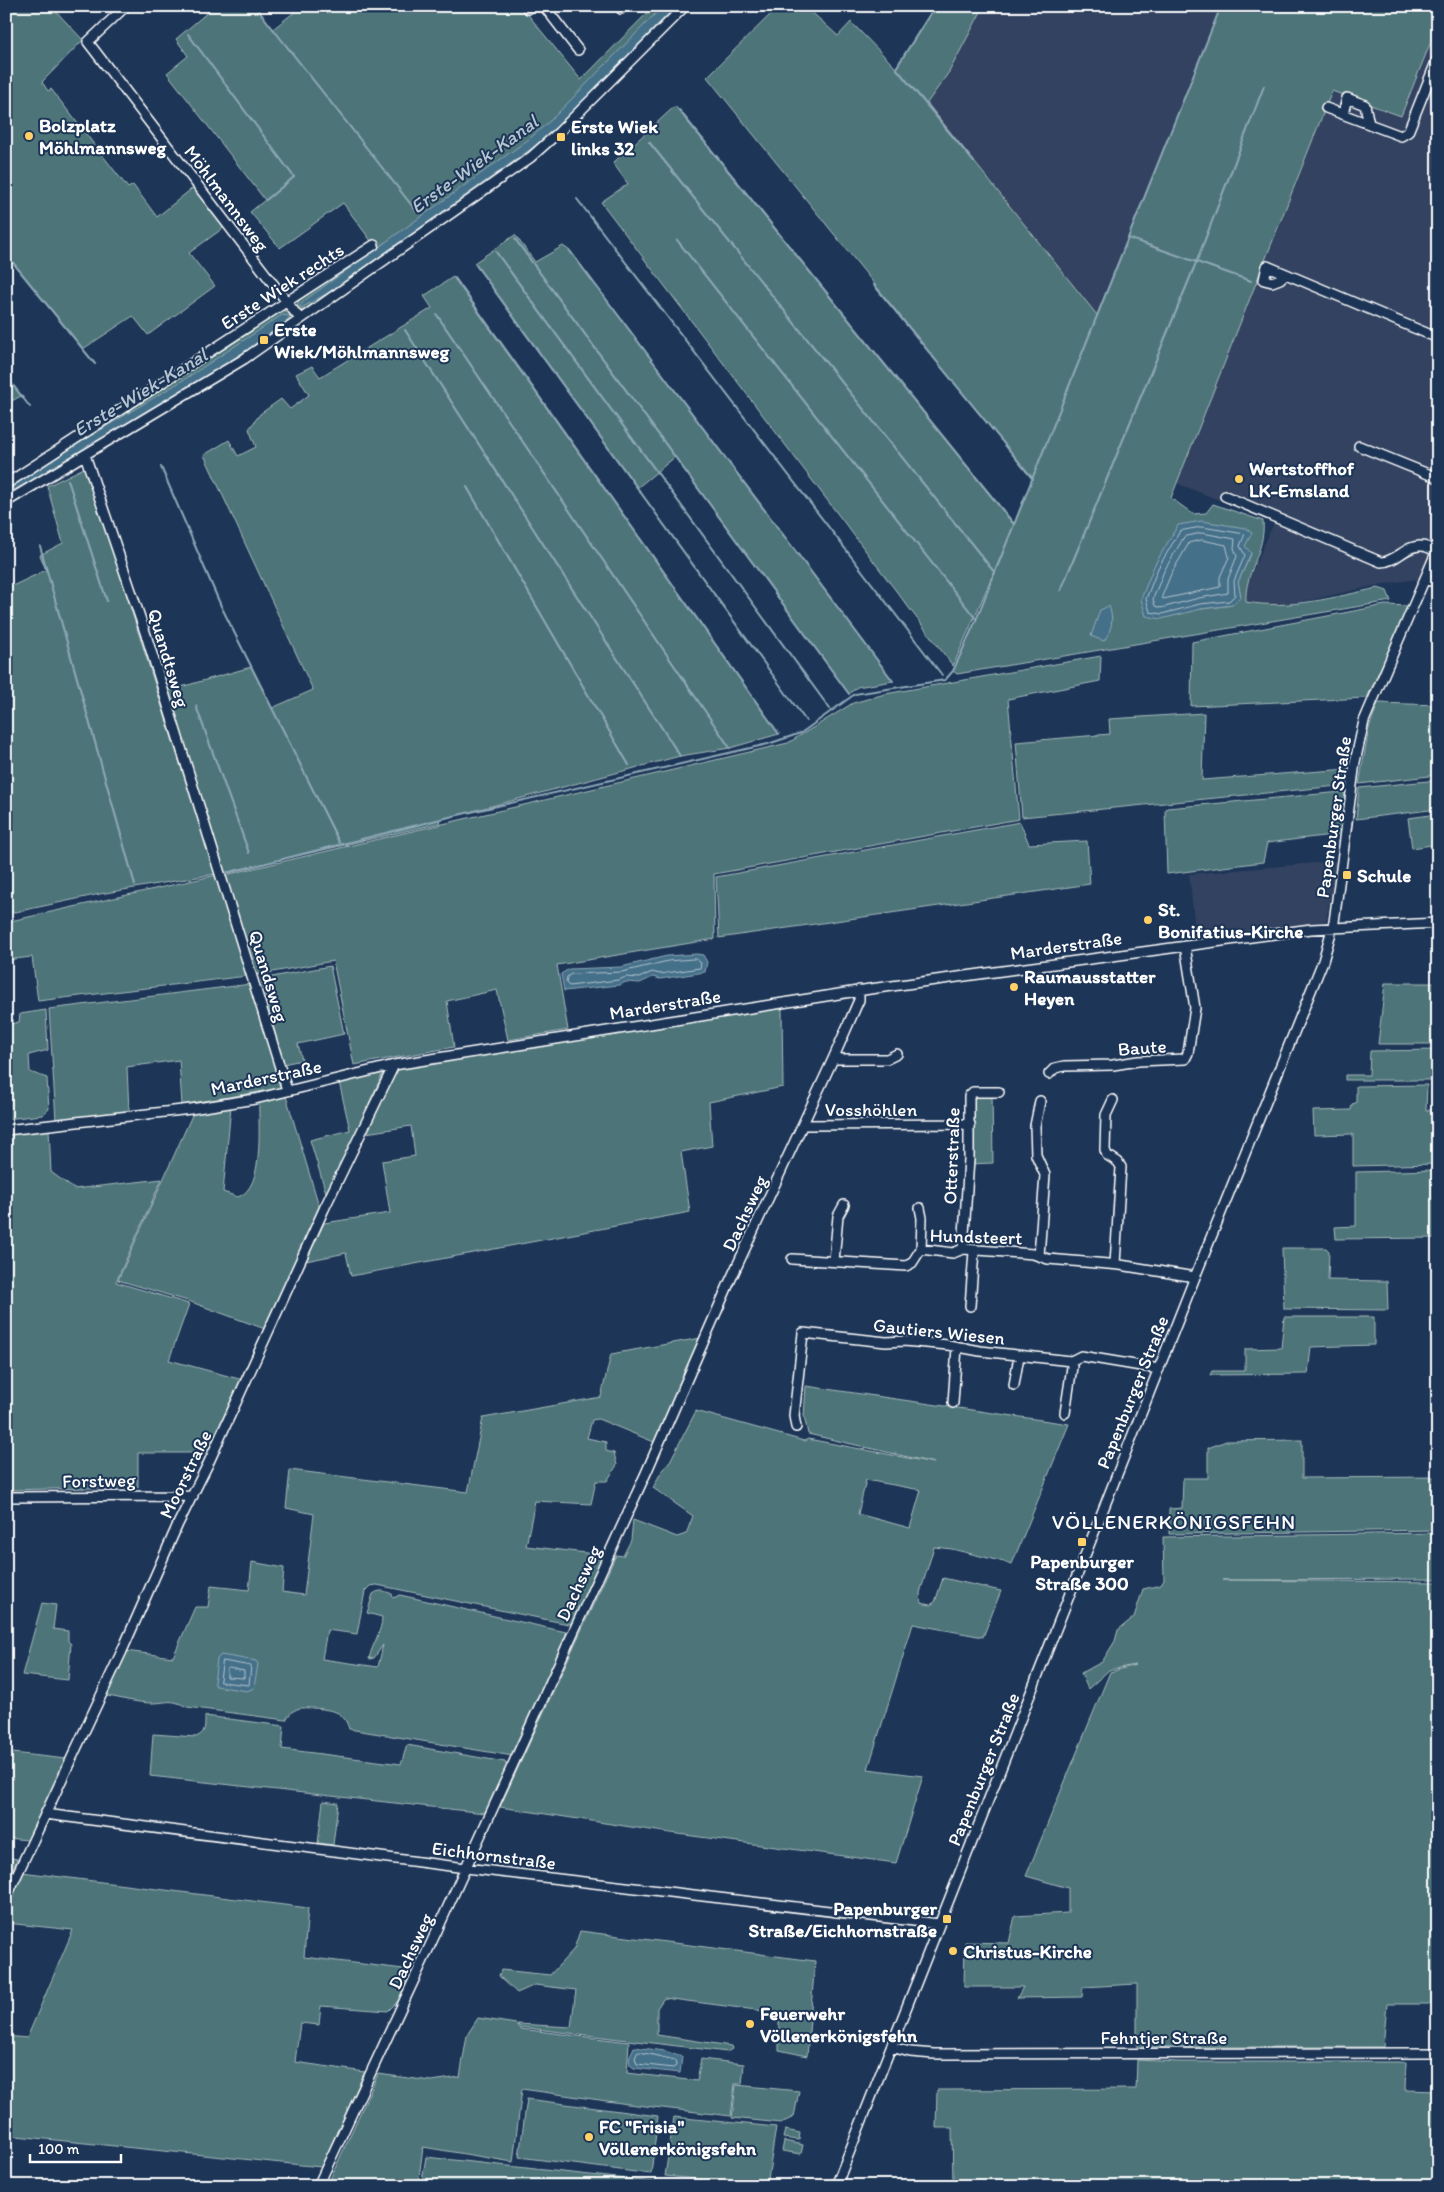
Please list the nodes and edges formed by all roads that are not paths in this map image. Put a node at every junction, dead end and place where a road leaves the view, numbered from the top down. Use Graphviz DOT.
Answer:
graph roads {
  1 [pos="126,6"];
  2 [pos="544,6"];
  3 [pos="685,6"];
  4 [pos="578,50"];
  5 [pos="1438,57"];
  6 [pos="1326,108"];
  7 [pos="1343,114"];
  8 [pos="1369,124"];
  9 [pos="374,245"];
  10 [pos="1285,274"];
  11 [pos="286,303"];
  12 [pos="300,319"];
  13 [pos="1438,338"];
  14 [pos="1359,446"];
  15 [pos="85,455"];
  16 [pos="1438,478"];
  17 [pos="6,484"];
  18 [pos="1225,496"];
  19 [pos="6,502"];
  20 [pos="1437,549"];
  21 [pos="1425,580"];
  22 [pos="1438,582"];
  23 [pos="218,872"];
  24 [pos="1438,923"];
  25 [pos="1333,927"];
  26 [pos="1185,946"];
  27 [pos="859,990"];
  28 [pos="897,1054"];
  29 [pos="833,1060"];
  30 [pos="394,1064"];
  31 [pos="1049,1074"];
  32 [pos="287,1090"];
  33 [pos="999,1092"];
  34 [pos="1113,1100"];
  35 [pos="1040,1101"];
  36 [pos="970,1124"];
  37 [pos="803,1125"];
  38 [pos="6,1130"];
  39 [pos="844,1205"];
  40 [pos="920,1208"];
  41 [pos="964,1249"];
  42 [pos="921,1250"];
  43 [pos="974,1250"];
  44 [pos="1038,1256"];
  45 [pos="792,1259"];
  46 [pos="834,1261"];
  47 [pos="1115,1264"];
  48 [pos="1195,1277"];
  49 [pos="970,1306"];
  50 [pos="957,1347"];
  51 [pos="1019,1356"];
  52 [pos="1071,1361"];
  53 [pos="1159,1369"];
  54 [pos="1014,1385"];
  55 [pos="953,1403"];
  56 [pos="1065,1413"];
  57 [pos="796,1427"];
  58 [pos="193,1496"];
  59 [pos="6,1497"];
  60 [pos="45,1814"];
  61 [pos="466,1868"];
  62 [pos="6,1898"];
  63 [pos="939,1924"];
  64 [pos="891,2046"];
  65 [pos="1438,2053"];
  66 [pos="318,2186"];
  67 [pos="836,2186"];
  1 -- 11 [label="street, Möhlmannsweg"];
  2 -- 4 [label="street"];
  3 -- 12 [label="street"];
  5 -- 8 [label="street"];
  6 -- 7 [label="street"];
  7 -- 8 [label="street"];
  7 -- 8 [label="street"];
  9 -- 11 [label="street, Erste Wiek rechts"];
  10 -- 13 [label="street"];
  11 -- 12 [label="street, Möhlmannsweg"];
  11 -- 17 [label="street, Erste Wiek rechts"];
  12 -- 15 [label="street"];
  14 -- 16 [label="street"];
  15 -- 19 [label="street"];
  15 -- 23 [label="street, Quandtsweg"];
  18 -- 20 [label="street"];
  20 -- 21 [label="street, Papenburger Straße"];
  21 -- 22 [label="street"];
  21 -- 25 [label="street, Papenburger Straße"];
  23 -- 32 [label="street, Quandsweg"];
  24 -- 25 [label="street, Marderstraße"];
  25 -- 26 [label="street, Marderstraße"];
  25 -- 48 [label="street, Papenburger Straße"];
  26 -- 27 [label="street, Marderstraße"];
  26 -- 31 [label="street, Baute"];
  27 -- 29 [label="street, Dachsweg"];
  27 -- 30 [label="street, Marderstraße"];
  28 -- 29 [label="street"];
  29 -- 37 [label="street, Dachsweg"];
  30 -- 32 [label="street, Marderstraße"];
  30 -- 58 [label="street, Moorstraße"];
  32 -- 38 [label="street, Marderstraße"];
  33 -- 36 [label="street, Otterstraße"];
  34 -- 47 [label="street"];
  35 -- 44 [label="street"];
  36 -- 37 [label="street, Vosshöhlen"];
  36 -- 41 [label="street, Otterstraße"];
  37 -- 61 [label="street, Dachsweg"];
  39 -- 46 [label="street"];
  40 -- 42 [label="street"];
  41 -- 42 [label="street, Hundsteert"];
  41 -- 43 [label="street, Hundsteert"];
  42 -- 46 [label="street, Hundsteert"];
  43 -- 44 [label="street, Hundsteert"];
  43 -- 49 [label="street"];
  44 -- 47 [label="street, Hundsteert"];
  45 -- 46 [label="street, Hundsteert"];
  47 -- 48 [label="street, Hundsteert"];
  48 -- 53 [label="street, Papenburger Straße"];
  50 -- 51 [label="street, Gautiers Wiesen"];
  50 -- 55 [label="street"];
  50 -- 57 [label="street, Gautiers Wiesen"];
  51 -- 52 [label="street, Gautiers Wiesen"];
  51 -- 54 [label="street"];
  52 -- 53 [label="street, Gautiers Wiesen"];
  52 -- 56 [label="street"];
  53 -- 63 [label="street, Papenburger Straße"];
  58 -- 59 [label="street, Forstweg"];
  58 -- 60 [label="street, Moorstraße"];
  60 -- 61 [label="street, Eichhornstraße"];
  60 -- 62 [label="street, Moorstraße"];
  61 -- 63 [label="street, Eichhornstraße"];
  61 -- 66 [label="street, Dachsweg"];
  63 -- 64 [label="street, Papenburger Straße"];
  64 -- 65 [label="street, Fehntjer Straße"];
  64 -- 67 [label="street, Papenburger Straße"];
}
